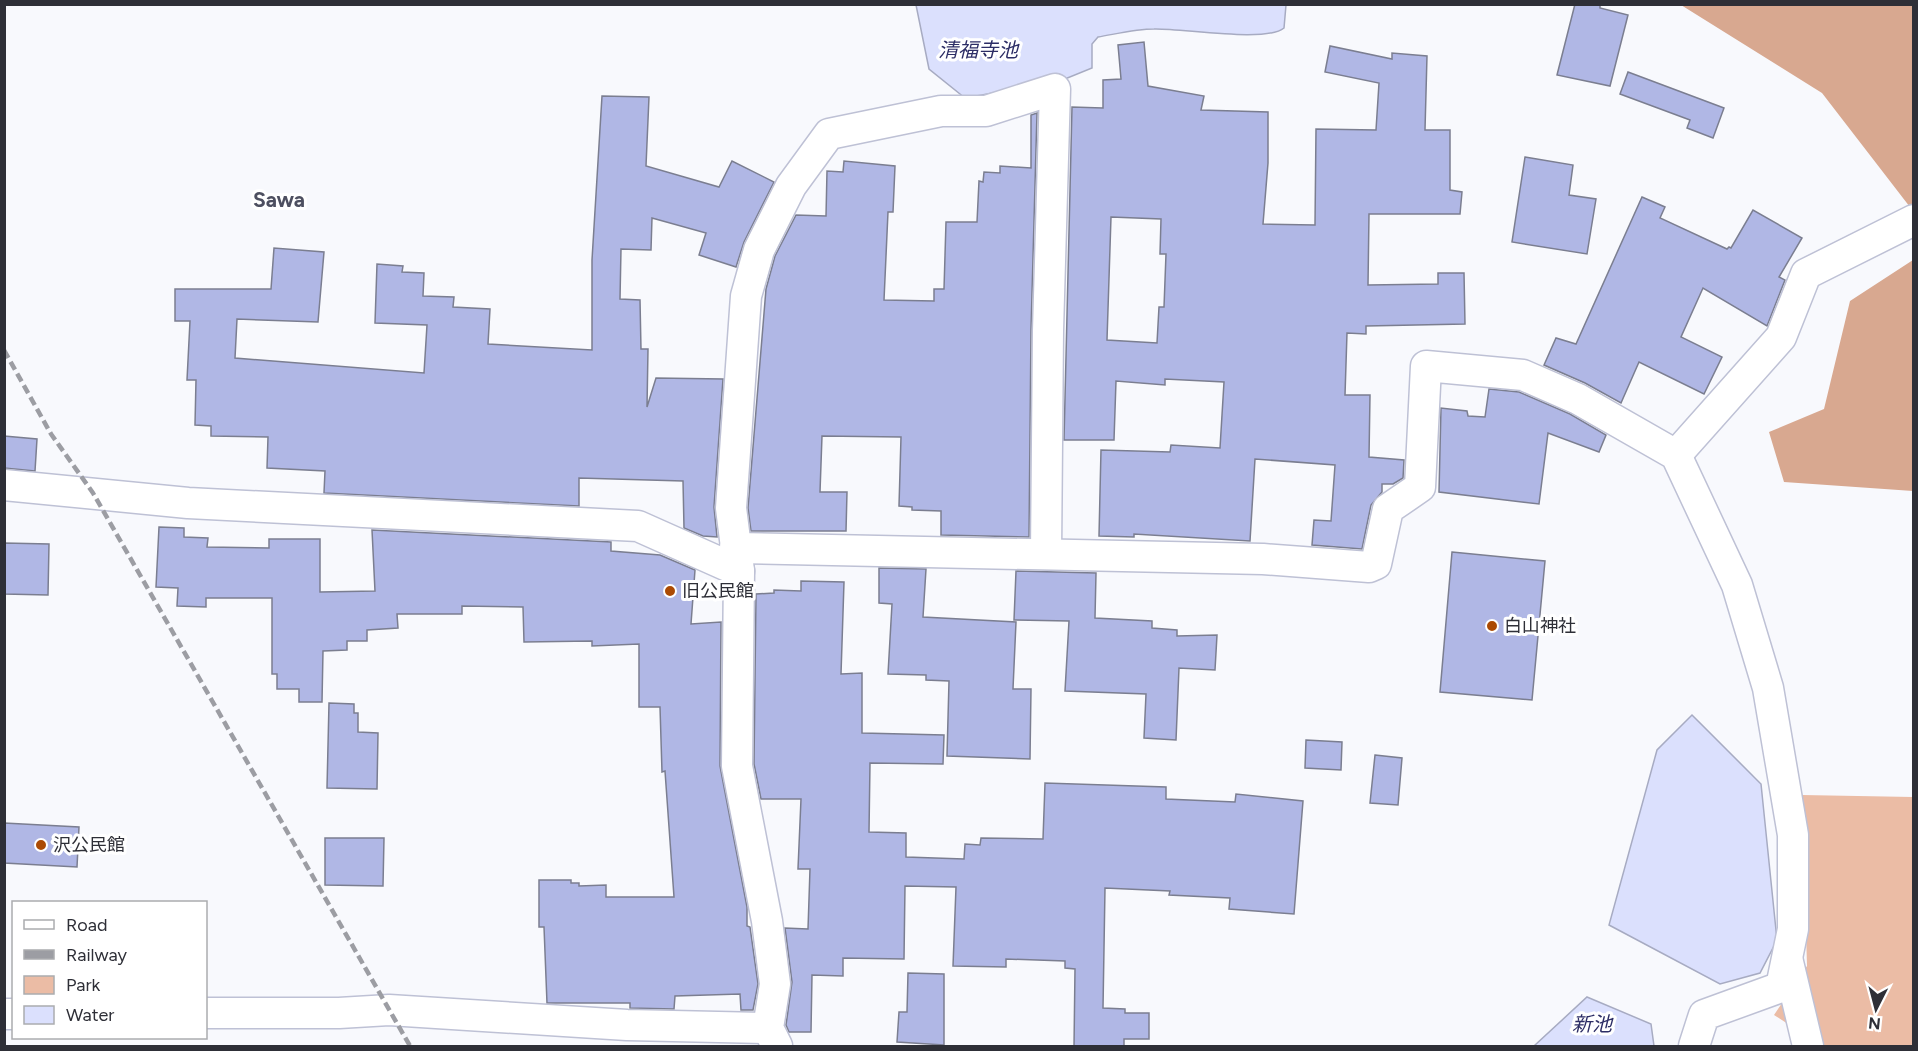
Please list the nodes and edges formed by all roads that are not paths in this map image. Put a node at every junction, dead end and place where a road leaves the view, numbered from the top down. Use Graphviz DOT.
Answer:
graph roads {
  1 [pos="1914,220"];
  2 [pos="1676,455"];
  3 [pos="4,485"];
  4 [pos="1046,554"];
  5 [pos="737,560"];
  6 [pos="1787,958"];
  7 [pos="207,1013"];
  8 [pos="772,1037"];
  9 [pos="1694,1047"];
  10 [pos="1808,1047"];
  1 -- 2 [label="street"];
  2 -- 4 [label="street"];
  2 -- 6 [label="street"];
  3 -- 5 [label="street"];
  4 -- 5 [label="street"];
  4 -- 5 [label="street"];
  5 -- 8 [label="street"];
  6 -- 9 [label="street"];
  6 -- 10 [label="street"];
  7 -- 8 [label="street"];
}
